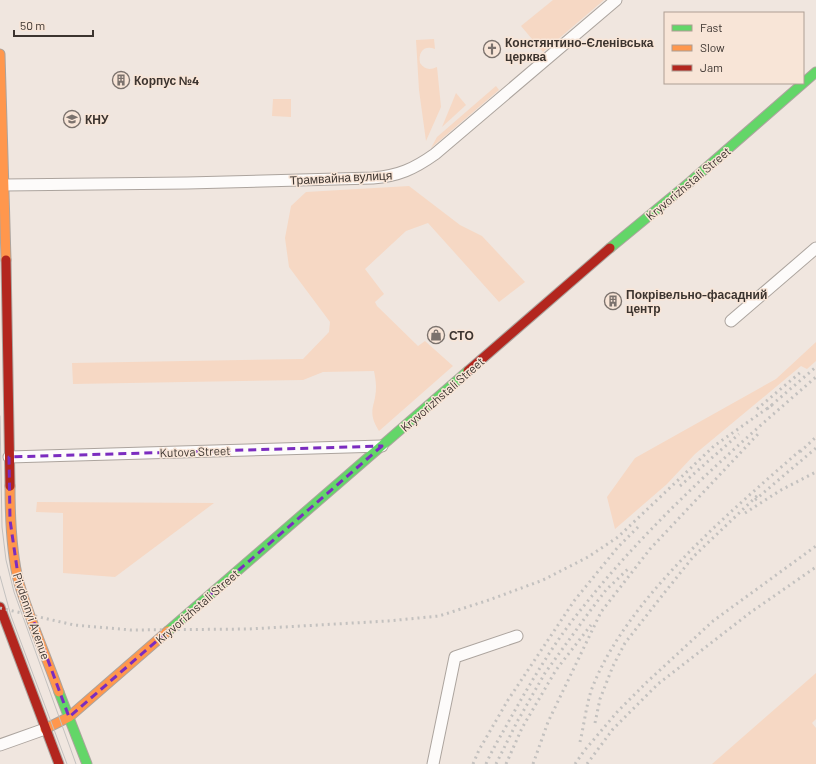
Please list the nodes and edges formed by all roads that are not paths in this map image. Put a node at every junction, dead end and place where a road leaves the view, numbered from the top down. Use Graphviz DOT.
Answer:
graph roads {
  1 [pos="616,0"];
  2 [pos="0,54"];
  3 [pos="816,72"];
  4 [pos="804,82"];
  5 [pos="802,84"];
  6 [pos="4,185"];
  7 [pos="816,248"];
  8 [pos="731,321"];
  9 [pos="382,446"];
  10 [pos="9,456"];
  11 [pos="0,607"];
  12 [pos="517,636"];
  13 [pos="69,717"];
  14 [pos="45,729"];
  15 [pos="0,745"];
  16 [pos="59,764"];
  17 [pos="87,764"];
  18 [pos="433,764"];
  1 -- 6 [label="street, Трамвайна вулиця"];
  2 -- 6 [label="main road, Pivdennyi Avenue"];
  3 -- 4 [label="main road, Kryvorizhstali Street"];
  5 -- 9 [label="main road, Kryvorizhstali Street"];
  6 -- 10 [label="main road, Pivdennyi Avenue"];
  7 -- 8 [label="street"];
  9 -- 10 [label="street, Kutova Street"];
  9 -- 13 [label="main road, Kryvorizhstali Street"];
  10 -- 13 [label="main road, Pivdennyi Avenue"];
  11 -- 14 [label="main road"];
  12 -- 18 [label="street"];
  13 -- 14 [label="main road, Kryvorizhstali Street"];
  13 -- 17 [label="main road, Pivdennyi Avenue"];
  14 -- 15 [label="street"];
  14 -- 16 [label="main road"];
}
